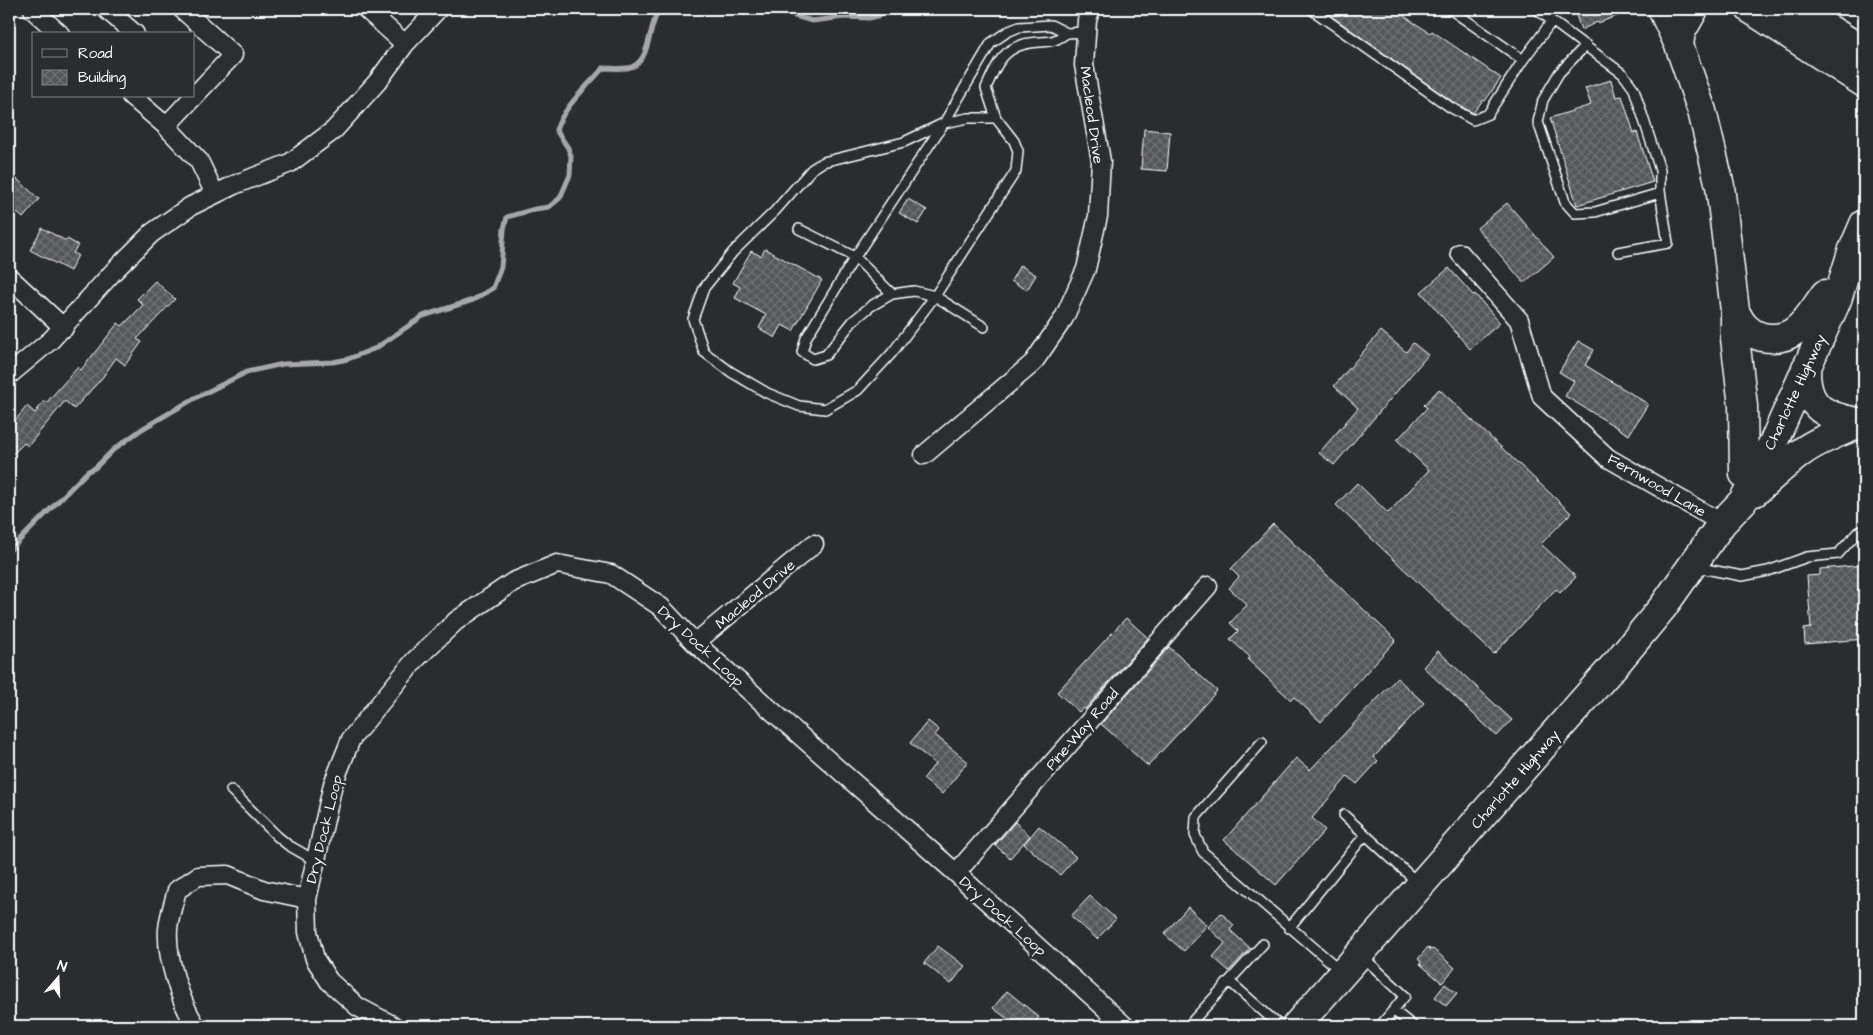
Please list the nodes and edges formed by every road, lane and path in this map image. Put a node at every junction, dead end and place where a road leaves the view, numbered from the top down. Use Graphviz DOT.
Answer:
graph roads {
  1 [pos="35,9"];
  2 [pos="106,9"];
  3 [pos="182,9"];
  4 [pos="366,9"];
  5 [pos="438,9"];
  6 [pos="1091,9"];
  7 [pos="1311,9"];
  8 [pos="1450,9"];
  9 [pos="1536,9"];
  10 [pos="1662,9"];
  11 [pos="1694,9"];
  12 [pos="1750,9"];
  13 [pos="1797,9"];
  14 [pos="1552,21"];
  15 [pos="58,32"];
  16 [pos="133,32"];
  17 [pos="1067,32"];
  18 [pos="1087,32"];
  19 [pos="405,44"];
  20 [pos="1586,45"];
  21 [pos="1679,45"];
  22 [pos="1864,51"];
  23 [pos="1523,60"];
  24 [pos="1864,83"];
  25 [pos="197,88"];
  26 [pos="133,98"];
  27 [pos="189,98"];
  28 [pos="996,118"];
  29 [pos="944,123"];
  30 [pos="166,126"];
  31 [pos="1660,191"];
  32 [pos="215,194"];
  33 [pos="1864,224"];
  34 [pos="799,229"];
  35 [pos="1618,252"];
  36 [pos="1852,252"];
  37 [pos="1460,253"];
  38 [pos="855,257"];
  39 [pos="9,277"];
  40 [pos="892,294"];
  41 [pos="1825,294"];
  42 [pos="936,296"];
  43 [pos="1735,311"];
  44 [pos="64,328"];
  45 [pos="984,328"];
  46 [pos="1806,368"];
  47 [pos="9,375"];
  48 [pos="1864,422"];
  49 [pos="924,455"];
  50 [pos="1744,474"];
  51 [pos="1744,500"];
  52 [pos="1722,523"];
  53 [pos="1864,530"];
  54 [pos="814,544"];
  55 [pos="1693,566"];
  56 [pos="1208,586"];
  57 [pos="694,643"];
  58 [pos="1262,742"];
  59 [pos="231,790"];
  60 [pos="1344,815"];
  61 [pos="1365,835"];
  62 [pos="316,860"];
  63 [pos="956,873"];
  64 [pos="1421,886"];
  65 [pos="307,899"];
  66 [pos="1289,928"];
  67 [pos="1264,944"];
  68 [pos="1352,964"];
  69 [pos="1229,981"];
  70 [pos="1392,1010"];
  71 [pos="196,1026"];
  72 [pos="394,1026"];
  73 [pos="1125,1026"];
  74 [pos="1188,1026"];
  75 [pos="1280,1026"];
  76 [pos="1296,1026"];
  77 [pos="1380,1026"];
  78 [pos="1412,1026"];
  1 -- 15 [label="street"];
  2 -- 16 [label="street"];
  3 -- 25 [label="street"];
  4 -- 19 [label="street"];
  5 -- 19 [label="street"];
  6 -- 18 [label="street, Macleod Drive"];
  7 -- 23 [label="lane"];
  8 -- 23 [label="lane"];
  9 -- 14 [label="lane"];
  10 -- 21 [label="main road"];
  11 -- 21 [label="main road"];
  12 -- 24 [label="main road"];
  13 -- 22 [label="main road"];
  14 -- 20 [label="lane"];
  14 -- 23 [label="lane"];
  17 -- 18 [label="lane"];
  17 -- 28 [label="lane"];
  17 -- 29 [label="lane"];
  18 -- 49 [label="street, Macleod Drive"];
  19 -- 32 [label="street"];
  20 -- 31 [label="lane"];
  20 -- 31 [label="lane"];
  21 -- 43 [label="main road"];
  26 -- 30 [label="street"];
  27 -- 30 [label="street"];
  28 -- 29 [label="lane"];
  28 -- 42 [label="lane"];
  29 -- 38 [label="lane"];
  29 -- 42 [label="lane"];
  30 -- 32 [label="street"];
  31 -- 35 [label="lane"];
  32 -- 44 [label="street"];
  33 -- 36 [label="main road, Charlotte Highway"];
  34 -- 38 [label="lane"];
  36 -- 41 [label="main road, Charlotte Highway"];
  36 -- 46 [label="main road, Charlotte Highway"];
  37 -- 52 [label="street, Fernwood Lane"];
  38 -- 40 [label="lane"];
  38 -- 40 [label="lane"];
  39 -- 44 [label="street"];
  40 -- 42 [label="lane"];
  41 -- 43 [label="main road"];
  41 -- 50 [label="main road, Charlotte Highway"];
  42 -- 45 [label="lane"];
  43 -- 50 [label="main road"];
  44 -- 47 [label="street"];
  46 -- 48 [label="main road"];
  46 -- 51 [label="main road, Charlotte Highway"];
  48 -- 51 [label="main road"];
  50 -- 52 [label="main road, Charlotte Highway"];
  51 -- 52 [label="main road, Charlotte Highway"];
  52 -- 55 [label="main road, Charlotte Highway"];
  53 -- 55 [label="lane"];
  54 -- 57 [label="street, Macleod Drive"];
  55 -- 64 [label="main road, Charlotte Highway"];
  56 -- 63 [label="street, Pine-Way Road"];
  57 -- 62 [label="street, Dry Dock Loop"];
  57 -- 63 [label="street, Dry Dock Loop"];
  58 -- 66 [label="lane"];
  59 -- 62 [label="lane"];
  60 -- 61 [label="lane"];
  61 -- 64 [label="lane"];
  61 -- 66 [label="lane"];
  62 -- 65 [label="street, Dry Dock Loop"];
  63 -- 73 [label="street, Dry Dock Loop"];
  64 -- 68 [label="main road, Charlotte Highway"];
  65 -- 71 [label="street"];
  65 -- 72 [label="street, Dry Dock Loop"];
  66 -- 68 [label="lane"];
  67 -- 69 [label="lane"];
  68 -- 70 [label="lane"];
  68 -- 76 [label="main road, Charlotte Highway"];
  69 -- 74 [label="lane"];
  69 -- 75 [label="lane"];
  70 -- 77 [label="lane"];
  70 -- 78 [label="lane"];
}
